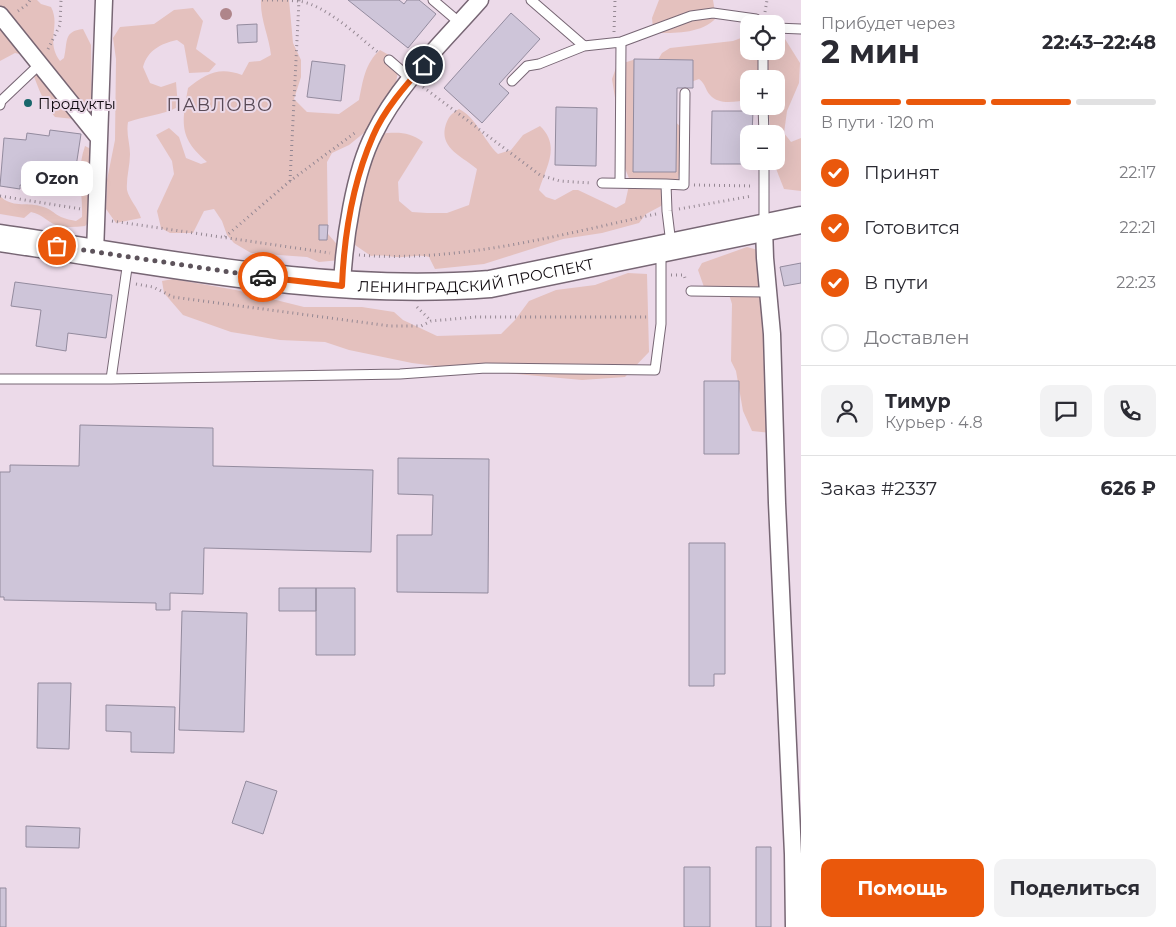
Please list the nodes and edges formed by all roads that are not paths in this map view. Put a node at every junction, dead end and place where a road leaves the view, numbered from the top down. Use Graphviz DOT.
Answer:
graph roads {
  1 [pos="104,0"];
  2 [pos="433,0"];
  3 [pos="480,0"];
  4 [pos="531,0"];
  5 [pos="0,15"];
  6 [pos="740,16"];
  7 [pos="460,23"];
  8 [pos="785,28"];
  9 [pos="801,29"];
  10 [pos="618,42"];
  11 [pos="584,46"];
  12 [pos="389,60"];
  13 [pos="40,64"];
  14 [pos="411,78"];
  15 [pos="512,81"];
  16 [pos="685,93"];
  17 [pos="0,105"];
  18 [pos="99,138"];
  19 [pos="764,170"];
  20 [pos="602,183"];
  21 [pos="620,183"];
  22 [pos="666,184"];
  23 [pos="801,220"];
  24 [pos="764,227"];
  25 [pos="0,238"];
  26 [pos="666,248"];
  27 [pos="95,253"];
  28 [pos="127,270"];
  29 [pos="342,286"];
  30 [pos="691,291"];
  31 [pos="768,292"];
  32 [pos="0,378"];
  33 [pos="111,378"];
  34 [pos="794,927"];
  1 -- 18 [label="street"];
  2 -- 7 [label="lane"];
  3 -- 7 [label="street"];
  4 -- 11 [label="lane"];
  5 -- 13 [label="street"];
  6 -- 10 [label="lane"];
  7 -- 14 [label="street"];
  8 -- 9 [label="lane"];
  10 -- 11 [label="lane"];
  10 -- 21 [label="lane"];
  11 -- 15 [label="lane"];
  12 -- 14 [label="lane"];
  13 -- 17 [label="lane"];
  13 -- 18 [label="street"];
  14 -- 29 [label="street"];
  16 -- 22 [label="lane"];
  18 -- 27 [label="street"];
  19 -- 24 [label="lane"];
  20 -- 21 [label="lane"];
  21 -- 22 [label="lane"];
  22 -- 26 [label="lane"];
  23 -- 24 [label="main road, ЛЕНИНГРАДСКИЙ ПРОСПЕКТ"];
  24 -- 26 [label="main road, ЛЕНИНГРАДСКИЙ ПРОСПЕКТ"];
  24 -- 31 [label="street"];
  25 -- 27 [label="main road, ЛЕНИНГРАДСКИЙ ПРОСПЕКТ"];
  26 -- 29 [label="main road, ЛЕНИНГРАДСКИЙ ПРОСПЕКТ"];
  26 -- 33 [label="lane"];
  27 -- 28 [label="main road, ЛЕНИНГРАДСКИЙ ПРОСПЕКТ"];
  28 -- 29 [label="main road, ЛЕНИНГРАДСКИЙ ПРОСПЕКТ"];
  28 -- 33 [label="lane"];
  30 -- 31 [label="lane"];
  31 -- 34 [label="street"];
  32 -- 33 [label="lane"];
}
